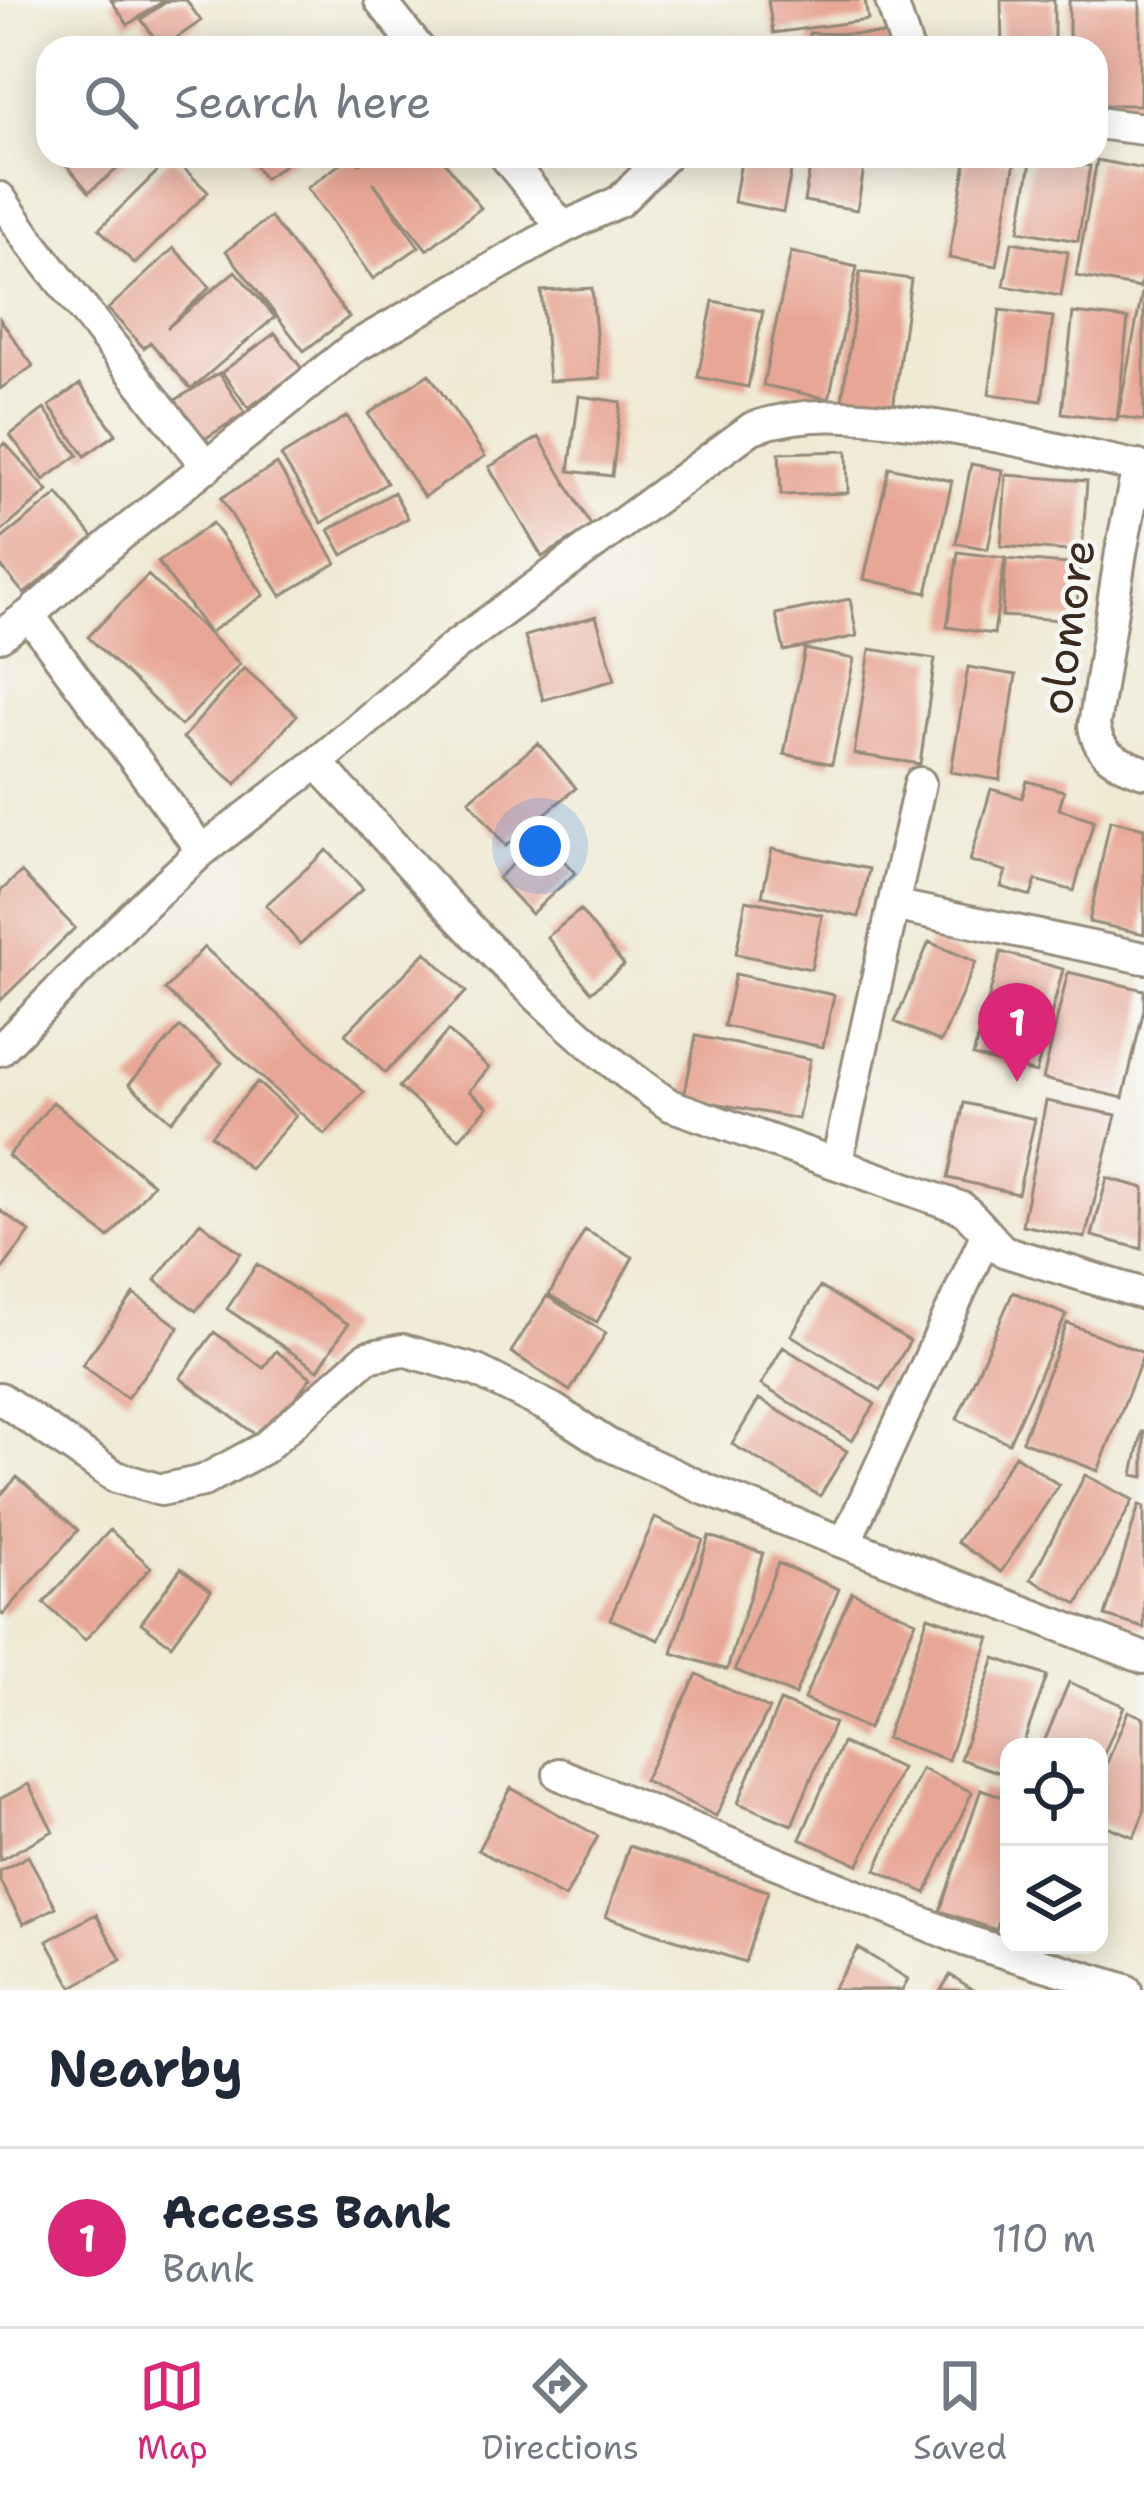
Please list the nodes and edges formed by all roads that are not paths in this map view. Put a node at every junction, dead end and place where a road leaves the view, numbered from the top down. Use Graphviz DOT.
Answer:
graph roads {
  1 [pos="380,0"];
  2 [pos="891,0"];
  3 [pos="408,36"];
  4 [pos="903,36"];
  5 [pos="1108,124"];
  6 [pos="1144,129"];
  7 [pos="514,168"];
  8 [pos="653,168"];
  9 [pos="0,198"];
  10 [pos="562,228"];
  11 [pos="207,467"];
  12 [pos="1141,467"];
  13 [pos="29,615"];
  14 [pos="0,636"];
  15 [pos="317,763"];
  16 [pos="1144,772"];
  17 [pos="920,783"];
  18 [pos="202,851"];
  19 [pos="893,905"];
  20 [pos="1144,958"];
  21 [pos="0,1050"];
  22 [pos="837,1162"];
  23 [pos="986,1235"];
  24 [pos="1144,1294"];
  25 [pos="0,1398"];
  26 [pos="845,1543"];
  27 [pos="1144,1658"];
  28 [pos="559,1774"];
  29 [pos="1126,1990"];
  1 -- 3 [label="street"];
  2 -- 4 [label="street"];
  5 -- 6 [label="street"];
  7 -- 10 [label="street"];
  8 -- 10 [label="street"];
  9 -- 11 [label="street"];
  10 -- 11 [label="street"];
  11 -- 13 [label="street"];
  12 -- 15 [label="street"];
  12 -- 16 [label="street, olomore"];
  13 -- 14 [label="street"];
  13 -- 18 [label="street"];
  15 -- 18 [label="street"];
  15 -- 22 [label="street"];
  17 -- 19 [label="street"];
  18 -- 21 [label="street"];
  19 -- 20 [label="street"];
  19 -- 22 [label="street"];
  22 -- 23 [label="street"];
  23 -- 24 [label="street"];
  23 -- 26 [label="street"];
  25 -- 26 [label="street"];
  26 -- 27 [label="street"];
  28 -- 29 [label="street"];
}
